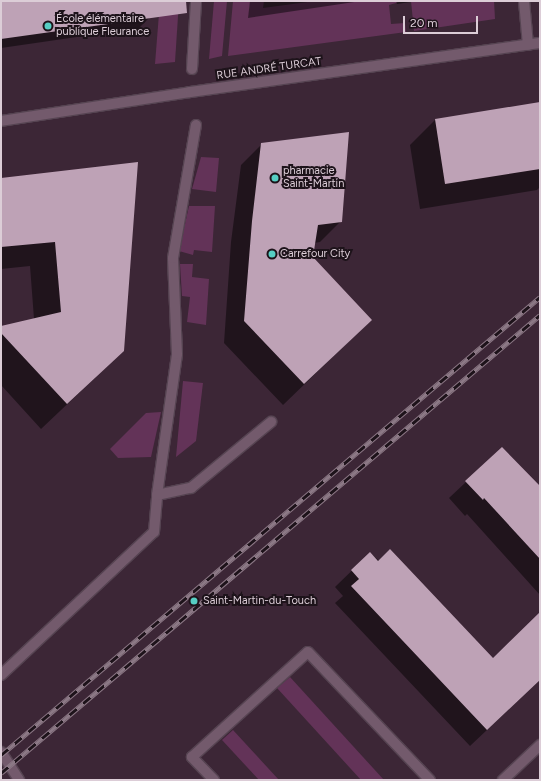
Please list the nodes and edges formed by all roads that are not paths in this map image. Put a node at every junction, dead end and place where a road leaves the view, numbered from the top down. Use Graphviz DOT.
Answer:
graph roads {
  1 [pos="196,1"];
  2 [pos="524,1"];
  3 [pos="540,43"];
  4 [pos="528,45"];
  5 [pos="192,69"];
  6 [pos="1,121"];
  7 [pos="196,125"];
  8 [pos="271,422"];
  9 [pos="157,495"];
  10 [pos="1,675"];
  11 [pos="540,745"];
  12 [pos="1,752"];
  13 [pos="19,780"];
  14 [pos="214,780"];
  15 [pos="430,780"];
  16 [pos="503,780"];
  1 -- 5 [label="street"];
  2 -- 4 [label="street"];
  3 -- 4 [label="street, RUE ANDRÉ TURCAT"];
  4 -- 6 [label="street, RUE ANDRÉ TURCAT"];
  7 -- 9 [label="street"];
  8 -- 9 [label="street"];
  9 -- 10 [label="street"];
  11 -- 16 [label="street"];
  12 -- 13 [label="street"];
  14 -- 15 [label="street"];
}
